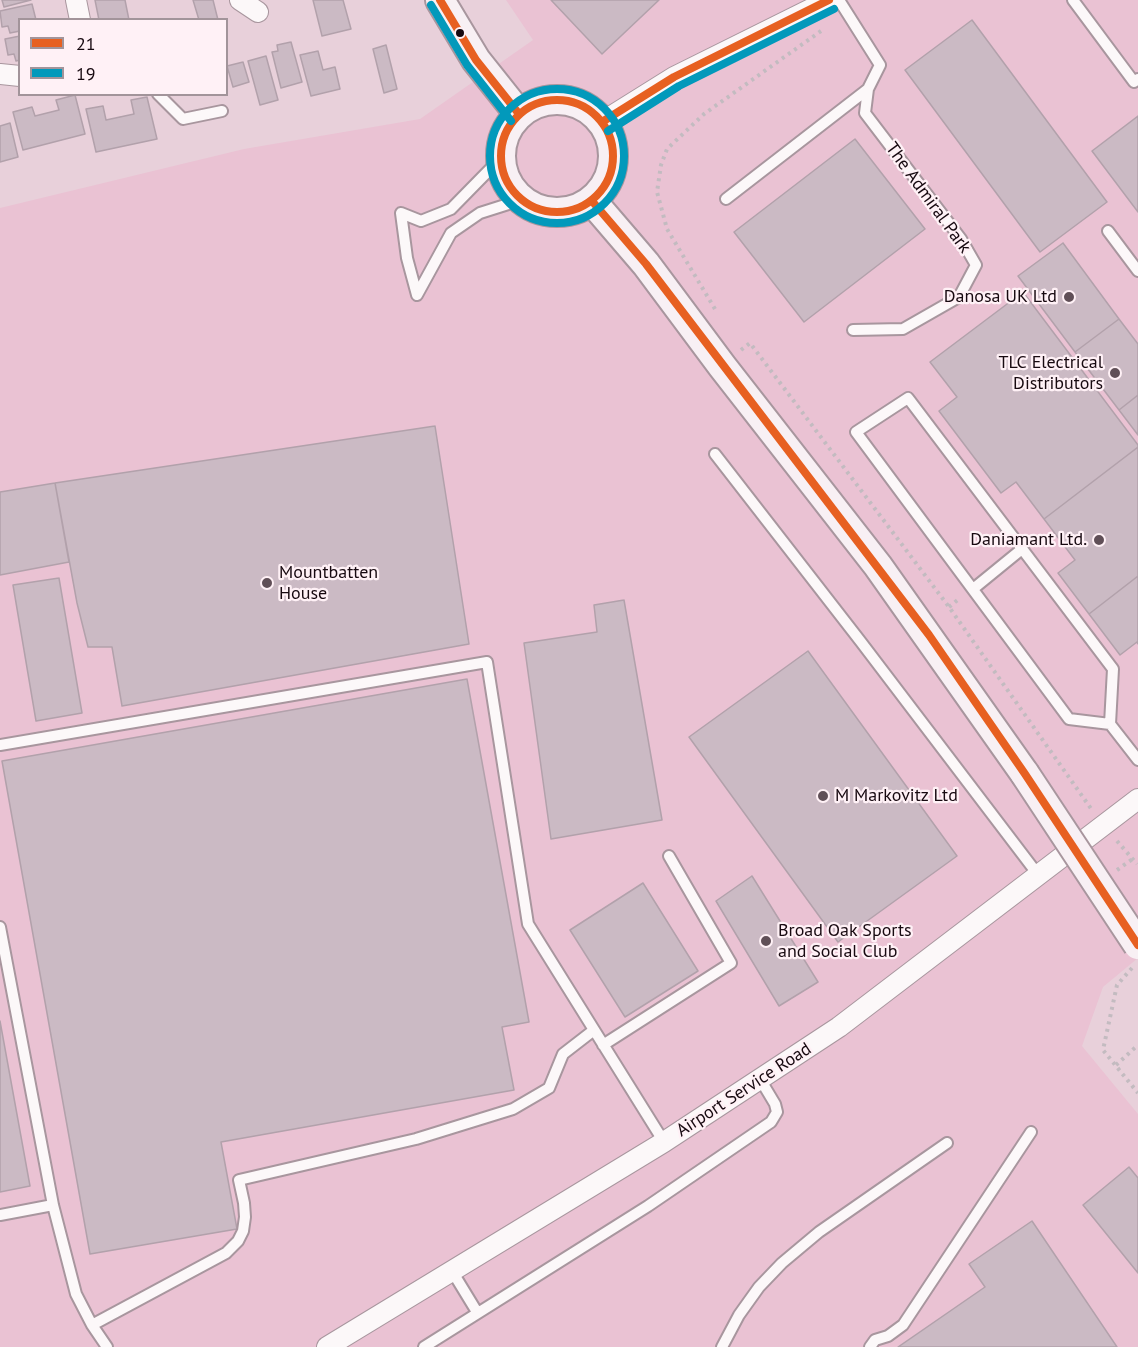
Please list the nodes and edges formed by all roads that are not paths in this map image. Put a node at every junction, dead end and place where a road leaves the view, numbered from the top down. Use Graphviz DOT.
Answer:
graph roads {
  1 [pos="76,0"];
  2 [pos="240,0"];
  3 [pos="440,0"];
  4 [pos="829,0"];
  5 [pos="1073,0"];
  6 [pos="258,12"];
  7 [pos="80,18"];
  8 [pos="0,74"];
  9 [pos="18,76"];
  10 [pos="1138,79"];
  11 [pos="868,89"];
  12 [pos="160,96"];
  13 [pos="222,111"];
  14 [pos="519,114"];
  15 [pos="602,122"];
  16 [pos="501,158"];
  17 [pos="726,199"];
  18 [pos="521,200"];
  19 [pos="592,201"];
  20 [pos="1108,231"];
  21 [pos="1138,271"];
  22 [pos="853,330"];
  23 [pos="715,454"];
  24 [pos="1022,549"];
  25 [pos="973,589"];
  26 [pos="1110,724"];
  27 [pos="0,745"];
  28 [pos="1138,759"];
  29 [pos="1138,799"];
  30 [pos="669,856"];
  31 [pos="1039,876"];
  32 [pos="0,927"];
  33 [pos="1138,945"];
  34 [pos="594,1030"];
  35 [pos="603,1044"];
  36 [pos="760,1079"];
  37 [pos="1031,1132"];
  38 [pos="664,1142"];
  39 [pos="947,1143"];
  40 [pos="53,1205"];
  41 [pos="0,1215"];
  42 [pos="452,1271"];
  43 [pos="477,1312"];
  44 [pos="92,1325"];
  45 [pos="107,1347"];
  46 [pos="327,1347"];
  47 [pos="424,1347"];
  48 [pos="722,1347"];
  49 [pos="870,1347"];
  1 -- 7 [label="street"];
  2 -- 6 [label="street"];
  3 -- 14 [label="street"];
  4 -- 11 [label="lane, The Admiral Park"];
  4 -- 15 [label="street"];
  5 -- 10 [label="lane"];
  8 -- 9 [label="street"];
  11 -- 17 [label="lane"];
  11 -- 22 [label="lane, The Admiral Park"];
  12 -- 13 [label="lane"];
  14 -- 15 [label="street"];
  14 -- 16 [label="street"];
  15 -- 19 [label="street"];
  16 -- 18 [label="street"];
  16 -- 18 [label="lane"];
  18 -- 19 [label="street"];
  19 -- 33 [label="street, bridge"];
  20 -- 21 [label="lane"];
  23 -- 31 [label="lane"];
  24 -- 25 [label="lane"];
  24 -- 25 [label="lane"];
  24 -- 26 [label="lane"];
  25 -- 26 [label="lane"];
  26 -- 28 [label="lane"];
  27 -- 34 [label="lane"];
  29 -- 31 [label="street, Airport Service Road"];
  30 -- 35 [label="lane"];
  31 -- 36 [label="street, Airport Service Road"];
  32 -- 40 [label="lane"];
  34 -- 35 [label="lane"];
  34 -- 44 [label="lane"];
  35 -- 38 [label="lane"];
  36 -- 38 [label="street, Airport Service Road"];
  36 -- 43 [label="lane"];
  37 -- 49 [label="lane"];
  38 -- 42 [label="street, Airport Service Road"];
  39 -- 48 [label="lane"];
  40 -- 41 [label="lane"];
  40 -- 44 [label="lane"];
  42 -- 43 [label="lane"];
  42 -- 46 [label="street, Airport Service Road"];
  43 -- 47 [label="lane"];
  44 -- 45 [label="lane"];
}
